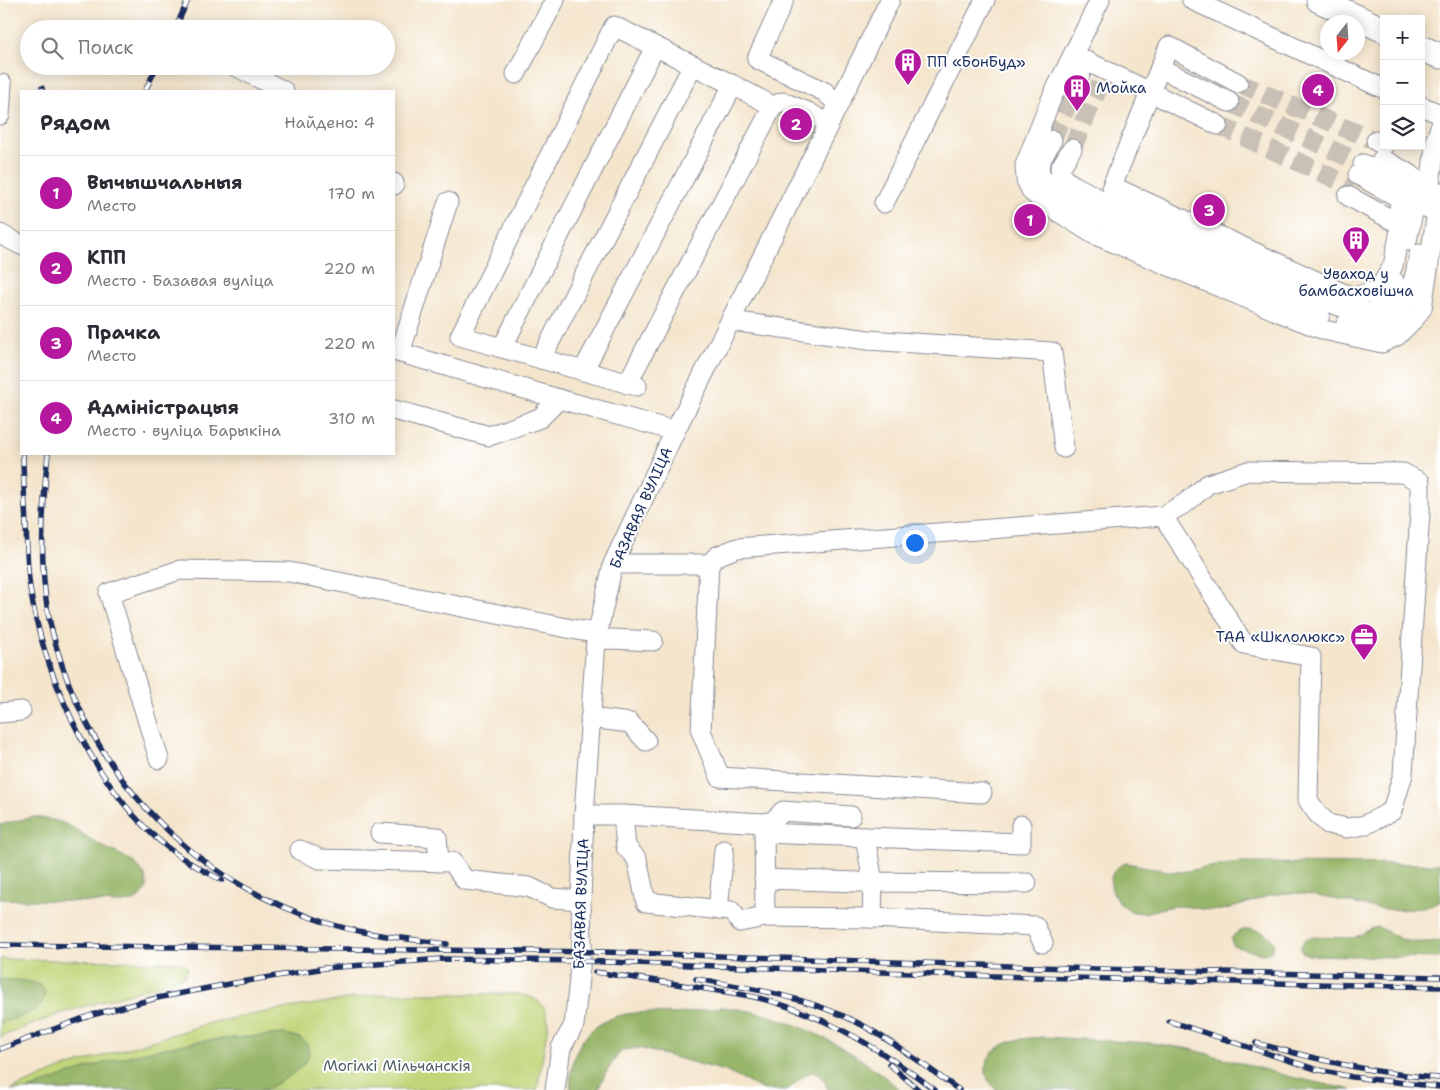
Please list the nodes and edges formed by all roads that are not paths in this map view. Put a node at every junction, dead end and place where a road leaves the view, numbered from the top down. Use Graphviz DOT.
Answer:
graph roads {
  1 [pos="555,0"];
  2 [pos="784,0"];
  3 [pos="890,0"];
  4 [pos="985,0"];
  5 [pos="1100,0"];
  6 [pos="1192,0"];
  7 [pos="1319,0"];
  8 [pos="1355,8"];
  9 [pos="1380,27"];
  10 [pos="655,47"];
  11 [pos="1425,50"];
  12 [pos="1440,56"];
  13 [pos="693,65"];
  14 [pos="516,74"];
  15 [pos="1157,74"];
  16 [pos="253,75"];
  17 [pos="1080,75"];
  18 [pos="2,84"];
  19 [pos="733,85"];
  20 [pos="1380,87"];
  21 [pos="282,90"];
  22 [pos="840,102"];
  23 [pos="773,106"];
  24 [pos="1425,108"];
  25 [pos="1440,114"];
  26 [pos="0,115"];
  27 [pos="829,124"];
  28 [pos="1440,126"];
  29 [pos="1052,140"];
  30 [pos="1072,149"];
  31 [pos="1367,163"];
  32 [pos="1440,192"];
  33 [pos="1111,195"];
  34 [pos="448,202"];
  35 [pos="884,203"];
  36 [pos="1402,218"];
  37 [pos="0,234"];
  38 [pos="20,244"];
  39 [pos="731,320"];
  40 [pos="502,348"];
  41 [pos="397,352"];
  42 [pos="541,359"];
  43 [pos="583,371"];
  44 [pos="559,399"];
  45 [pos="395,410"];
  46 [pos="675,431"];
  47 [pos="1064,448"];
  48 [pos="1162,516"];
  49 [pos="613,564"];
  50 [pos="709,564"];
  51 [pos="596,636"];
  52 [pos="653,640"];
  53 [pos="21,711"];
  54 [pos="0,714"];
  55 [pos="590,718"];
  56 [pos="646,741"];
  57 [pos="159,759"];
  58 [pos="982,794"];
  59 [pos="584,815"];
  60 [pos="623,815"];
  61 [pos="851,816"];
  62 [pos="1022,825"];
  63 [pos="764,828"];
  64 [pos="380,833"];
  65 [pos="865,837"];
  66 [pos="300,850"];
  67 [pos="724,850"];
  68 [pos="439,862"];
  69 [pos="764,879"];
  70 [pos="873,882"];
  71 [pos="1027,883"];
  72 [pos="581,900"];
  73 [pos="718,910"];
  74 [pos="764,917"];
  75 [pos="872,918"];
  76 [pos="1043,943"];
  77 [pos="555,1090"];
  1 -- 14 [label="street"];
  2 -- 22 [label="street"];
  3 -- 22 [label="street, БАЗАВАЯ ВУЛІЦА"];
  4 -- 35 [label="street"];
  5 -- 32 [label="street"];
  6 -- 20 [label="street"];
  7 -- 8 [label="main road"];
  8 -- 9 [label="main road"];
  10 -- 13 [label="street"];
  10 -- 40 [label="street"];
  10 -- 40 [label="street"];
  11 -- 12 [label="main road"];
  13 -- 19 [label="street"];
  13 -- 42 [label="street"];
  15 -- 15 [label="street"];
  15 -- 17 [label="street"];
  15 -- 33 [label="street"];
  16 -- 21 [label="street"];
  18 -- 26 [label="street"];
  19 -- 23 [label="street"];
  19 -- 43 [label="street"];
  22 -- 27 [label="street, БАЗАВАЯ ВУЛІЦА"];
  23 -- 27 [label="street"];
  23 -- 43 [label="street"];
  24 -- 25 [label="street"];
  27 -- 39 [label="street, БАЗАВАЯ ВУЛІЦА"];
  28 -- 29 [label="street"];
  30 -- 33 [label="street"];
  31 -- 36 [label="street"];
  31 -- 36 [label="street"];
  31 -- 36 [label="street"];
  33 -- 36 [label="street"];
  34 -- 41 [label="street"];
  37 -- 38 [label="street"];
  39 -- 46 [label="street, БАЗАВАЯ ВУЛІЦА"];
  39 -- 47 [label="street"];
  40 -- 42 [label="street"];
  41 -- 44 [label="street"];
  42 -- 43 [label="street"];
  44 -- 45 [label="street"];
  44 -- 46 [label="street"];
  46 -- 49 [label="street, БАЗАВАЯ ВУЛІЦА"];
  48 -- 48 [label="street"];
  48 -- 50 [label="street"];
  49 -- 50 [label="street"];
  49 -- 51 [label="street, БАЗАВАЯ ВУЛІЦА"];
  50 -- 58 [label="street"];
  51 -- 52 [label="street"];
  51 -- 55 [label="street, БАЗАВАЯ ВУЛІЦА"];
  51 -- 57 [label="street"];
  53 -- 54 [label="street"];
  55 -- 56 [label="street"];
  55 -- 59 [label="street, БАЗАВАЯ ВУЛІЦА"];
  59 -- 60 [label="street"];
  59 -- 72 [label="street, БАЗАВАЯ ВУЛІЦА"];
  60 -- 63 [label="street"];
  60 -- 73 [label="street"];
  61 -- 63 [label="street"];
  62 -- 65 [label="street"];
  63 -- 65 [label="street"];
  63 -- 69 [label="street"];
  64 -- 68 [label="street"];
  65 -- 70 [label="street"];
  66 -- 68 [label="street"];
  67 -- 73 [label="street"];
  68 -- 72 [label="street"];
  69 -- 70 [label="street"];
  69 -- 74 [label="street"];
  70 -- 71 [label="street"];
  70 -- 75 [label="street"];
  72 -- 77 [label="street, БАЗАВАЯ ВУЛІЦА"];
  73 -- 74 [label="street"];
  74 -- 75 [label="street"];
  75 -- 76 [label="street"];
}
